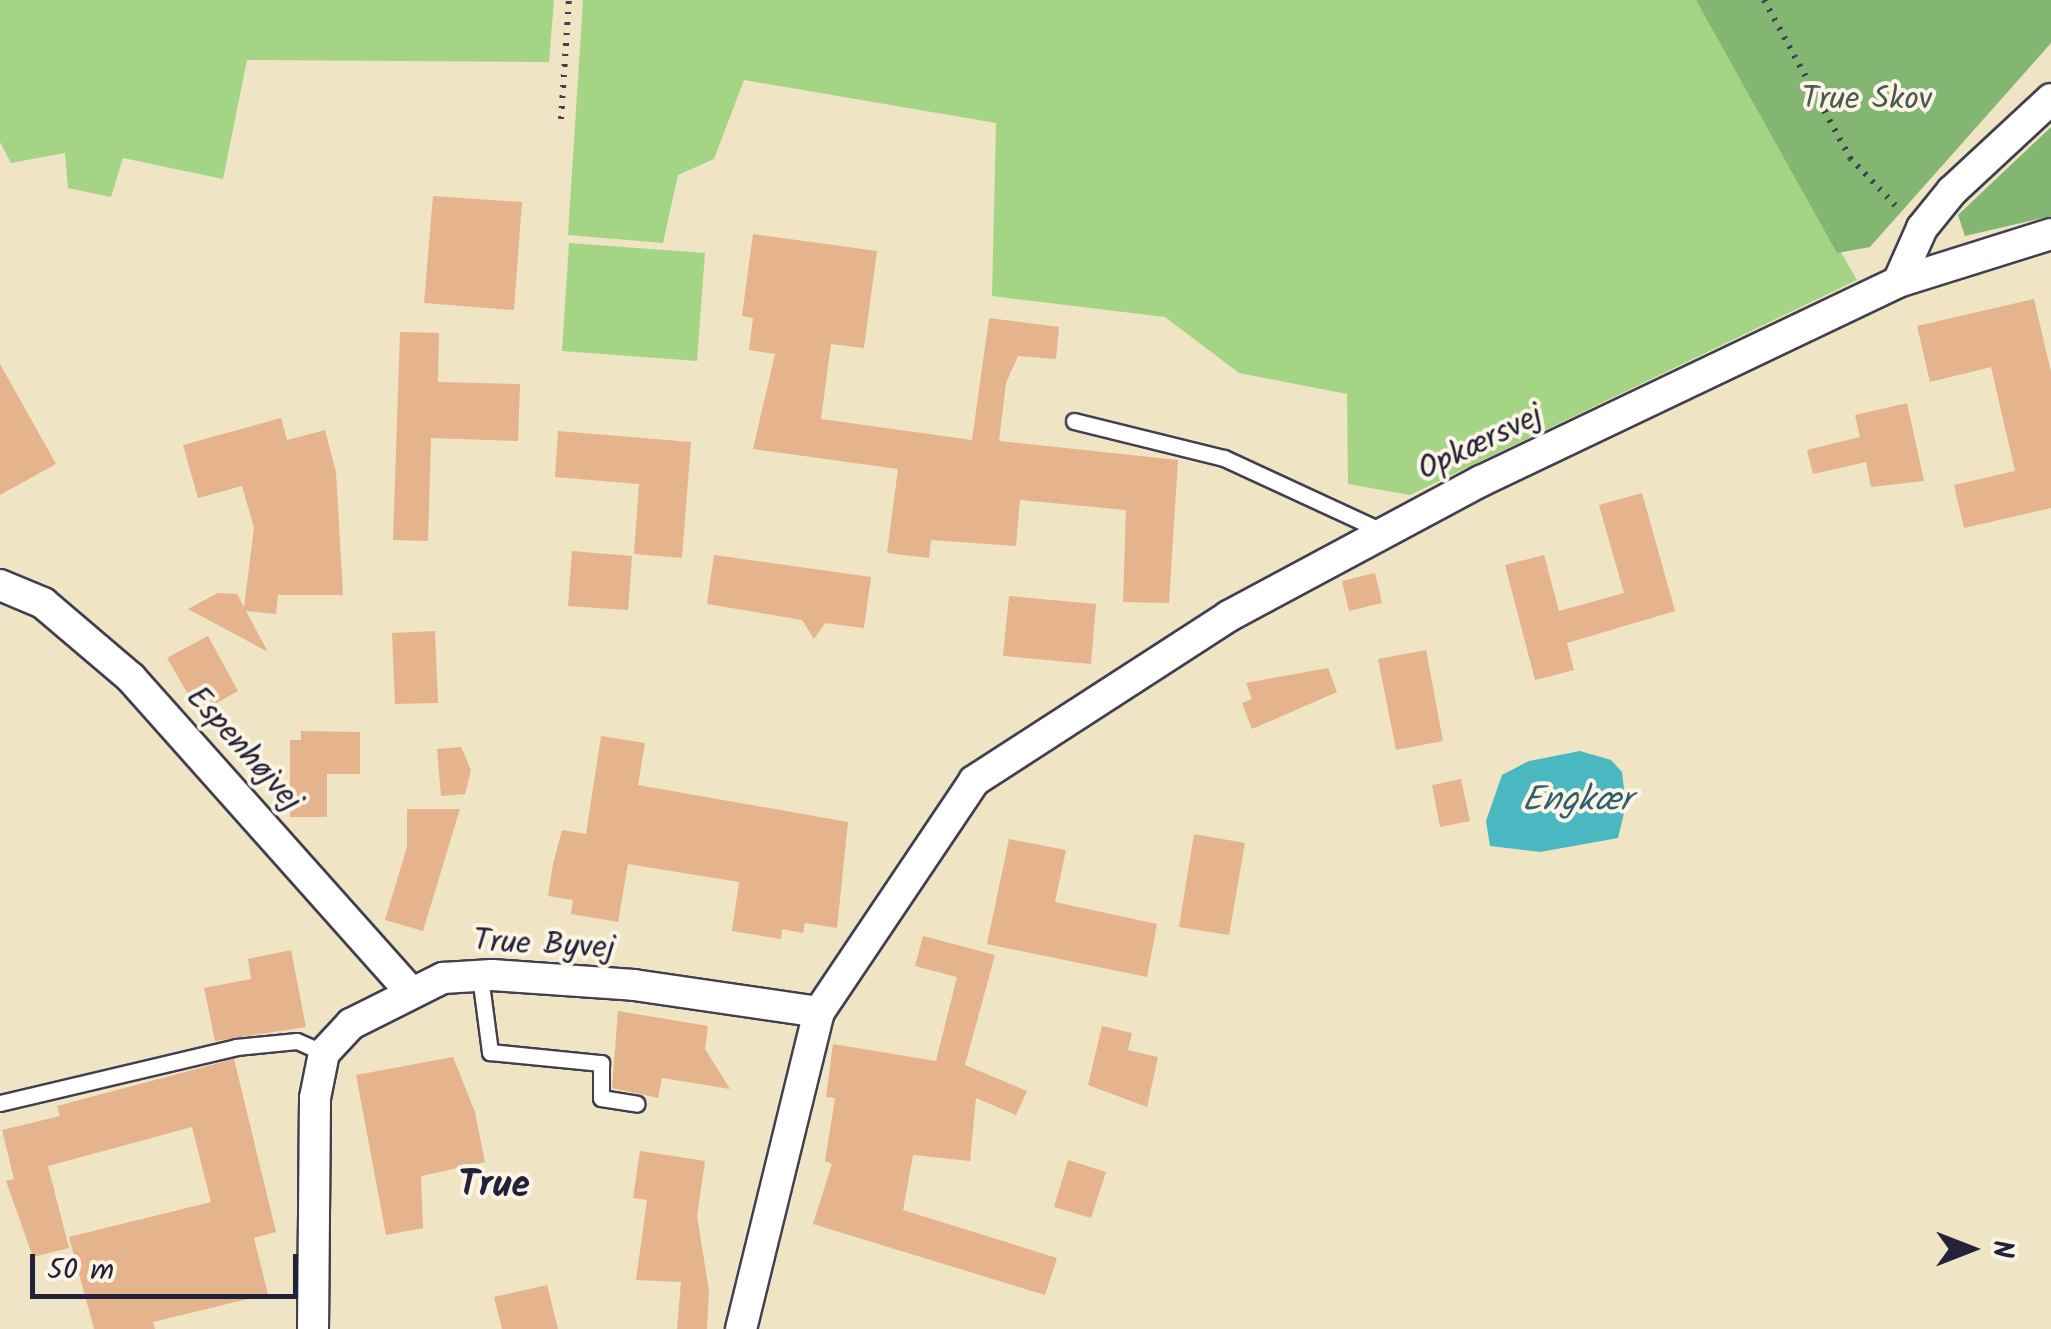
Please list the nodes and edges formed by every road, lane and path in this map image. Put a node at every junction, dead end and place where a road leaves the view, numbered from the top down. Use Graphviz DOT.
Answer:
graph roads {
  1 [pos="569,0"];
  2 [pos="1764,0"];
  3 [pos="2051,99"];
  4 [pos="561,119"];
  5 [pos="1922,228"];
  6 [pos="2051,234"];
  7 [pos="1898,282"];
  8 [pos="1074,421"];
  9 [pos="1384,532"];
  10 [pos="0,585"];
  11 [pos="480,976"];
  12 [pos="410,991"];
  13 [pos="819,1012"];
  14 [pos="324,1053"];
  15 [pos="0,1103"];
  16 [pos="637,1104"];
  17 [pos="313,1329"];
  18 [pos="742,1329"];
  1 -- 4 [label="path"];
  2 -- 5 [label="path"];
  3 -- 5 [label="street"];
  5 -- 7 [label="street"];
  6 -- 7 [label="street, Opkærsvej"];
  7 -- 9 [label="street, Opkærsvej"];
  8 -- 9 [label="lane"];
  9 -- 13 [label="street, Opkærsvej"];
  10 -- 12 [label="street, Espenhøjvej"];
  11 -- 12 [label="street, True Byvej"];
  11 -- 13 [label="street, True Byvej"];
  11 -- 16 [label="lane"];
  12 -- 14 [label="street, True Byvej"];
  13 -- 18 [label="street"];
  14 -- 15 [label="lane"];
  14 -- 17 [label="street"];
}
